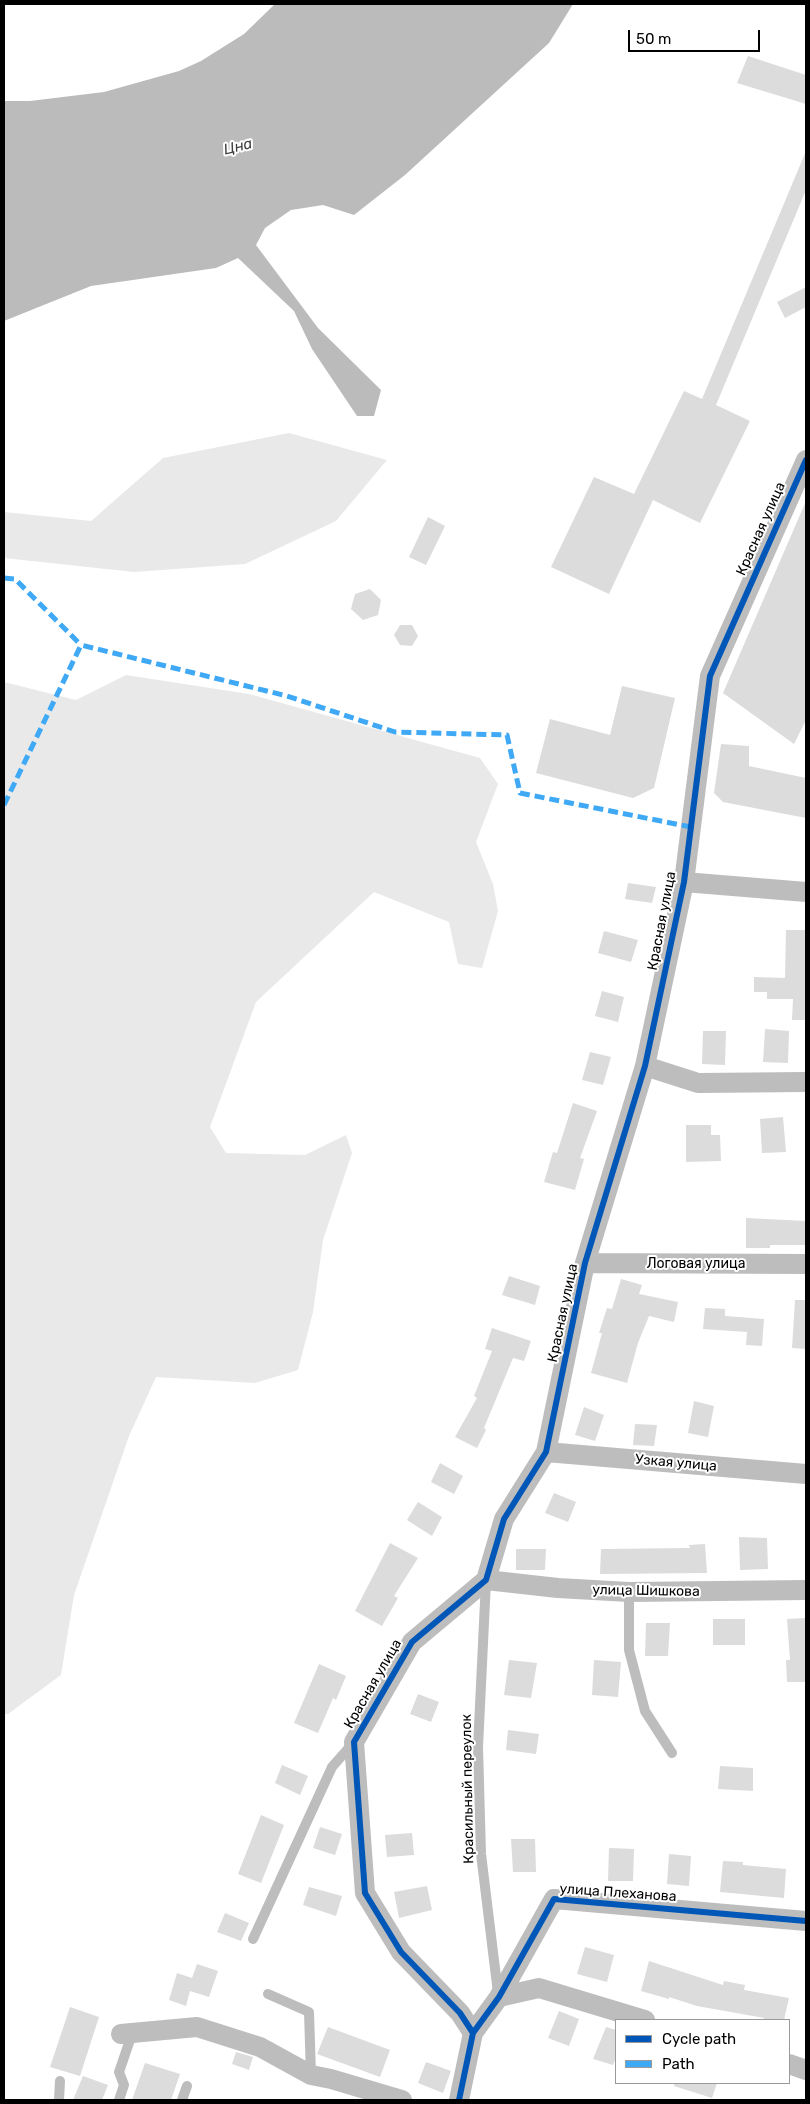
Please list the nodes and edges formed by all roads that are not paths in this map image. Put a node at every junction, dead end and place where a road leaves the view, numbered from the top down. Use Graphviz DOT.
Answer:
graph roads {
  1 [pos="806,460"];
  2 [pos="684,882"];
  3 [pos="806,892"];
  4 [pos="645,1066"];
  5 [pos="806,1082"];
  6 [pos="585,1264"];
  7 [pos="806,1264"];
  8 [pos="546,1452"];
  9 [pos="806,1474"];
  10 [pos="486,1580"];
  11 [pos="806,1590"];
  12 [pos="628,1592"];
  13 [pos="354,1742"];
  14 [pos="672,1753"];
  15 [pos="806,1921"];
  16 [pos="253,1939"];
  17 [pos="268,1994"];
  18 [pos="499,1997"];
  19 [pos="642,2019"];
  20 [pos="473,2033"];
  21 [pos="126,2034"];
  22 [pos="790,2064"];
  23 [pos="806,2070"];
  24 [pos="311,2075"];
  25 [pos="60,2081"];
  26 [pos="187,2086"];
  27 [pos="59,2100"];
  28 [pos="119,2100"];
  29 [pos="182,2100"];
  30 [pos="402,2100"];
  31 [pos="460,2100"];
  1 -- 2 [label="street, Красная улица"];
  2 -- 3 [label="street"];
  2 -- 4 [label="street, Красная улица"];
  4 -- 5 [label="street"];
  4 -- 6 [label="street, Красная улица"];
  6 -- 7 [label="street, Логовая улица"];
  6 -- 8 [label="street, Красная улица"];
  8 -- 9 [label="street, Узкая улица"];
  8 -- 10 [label="street, Красная улица"];
  10 -- 12 [label="street, улица Шишкова"];
  10 -- 13 [label="street, Красная улица"];
  10 -- 18 [label="lane, Красильный переулок"];
  11 -- 12 [label="street, улица Шишкова"];
  12 -- 14 [label="lane"];
  13 -- 16 [label="lane"];
  13 -- 20 [label="street, Красная улица"];
  15 -- 18 [label="street, улица Плеханова"];
  17 -- 24 [label="lane"];
  18 -- 19 [label="street"];
  18 -- 20 [label="street, улица Плеханова"];
  20 -- 31 [label="street"];
  21 -- 24 [label="street"];
  21 -- 28 [label="lane"];
  22 -- 23 [label="street"];
  24 -- 30 [label="street"];
  25 -- 27 [label="lane"];
  26 -- 29 [label="lane"];
}
